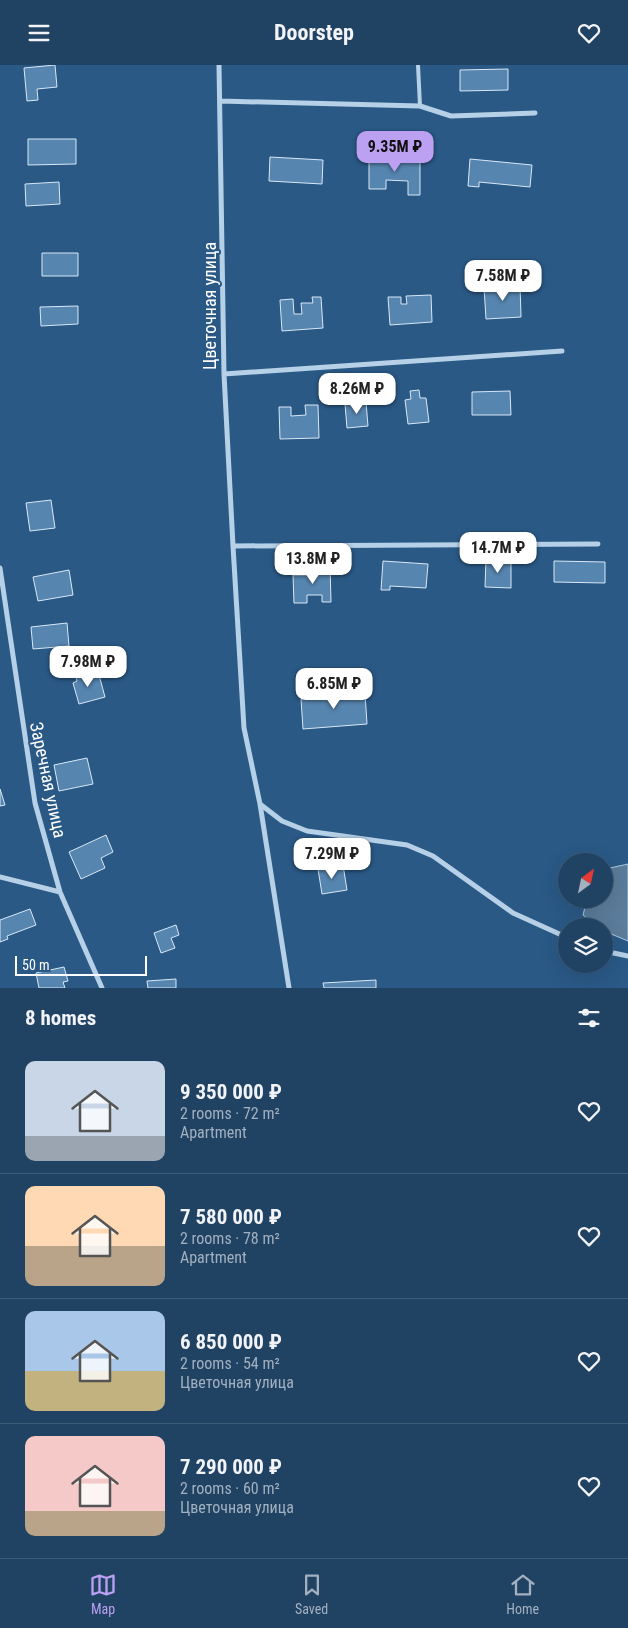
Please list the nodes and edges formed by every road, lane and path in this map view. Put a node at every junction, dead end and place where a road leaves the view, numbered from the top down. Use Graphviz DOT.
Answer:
graph roads {
  1 [pos="219,65"];
  2 [pos="418,65"];
  3 [pos="220,101"];
  4 [pos="420,106"];
  5 [pos="535,113"];
  6 [pos="562,351"];
  7 [pos="224,374"];
  8 [pos="598,544"];
  9 [pos="233,546"];
  10 [pos="0,568"];
  11 [pos="260,804"];
  12 [pos="0,877"];
  13 [pos="60,892"];
  14 [pos="558,933"];
  15 [pos="613,953"];
  16 [pos="628,956"];
  17 [pos="102,988"];
  18 [pos="289,988"];
  1 -- 3 [label="street, Цветочная улица"];
  2 -- 4 [label="lane"];
  3 -- 4 [label="street"];
  3 -- 7 [label="street, Цветочная улица"];
  4 -- 5 [label="street"];
  6 -- 7 [label="street"];
  7 -- 9 [label="street, Цветочная улица"];
  8 -- 9 [label="street"];
  9 -- 11 [label="street, Цветочная улица"];
  10 -- 13 [label="street, Заречная улица"];
  11 -- 14 [label="street"];
  11 -- 18 [label="street, Цветочная улица"];
  12 -- 13 [label="street"];
  13 -- 17 [label="street, Заречная улица"];
  15 -- 16 [label="street"];
}
